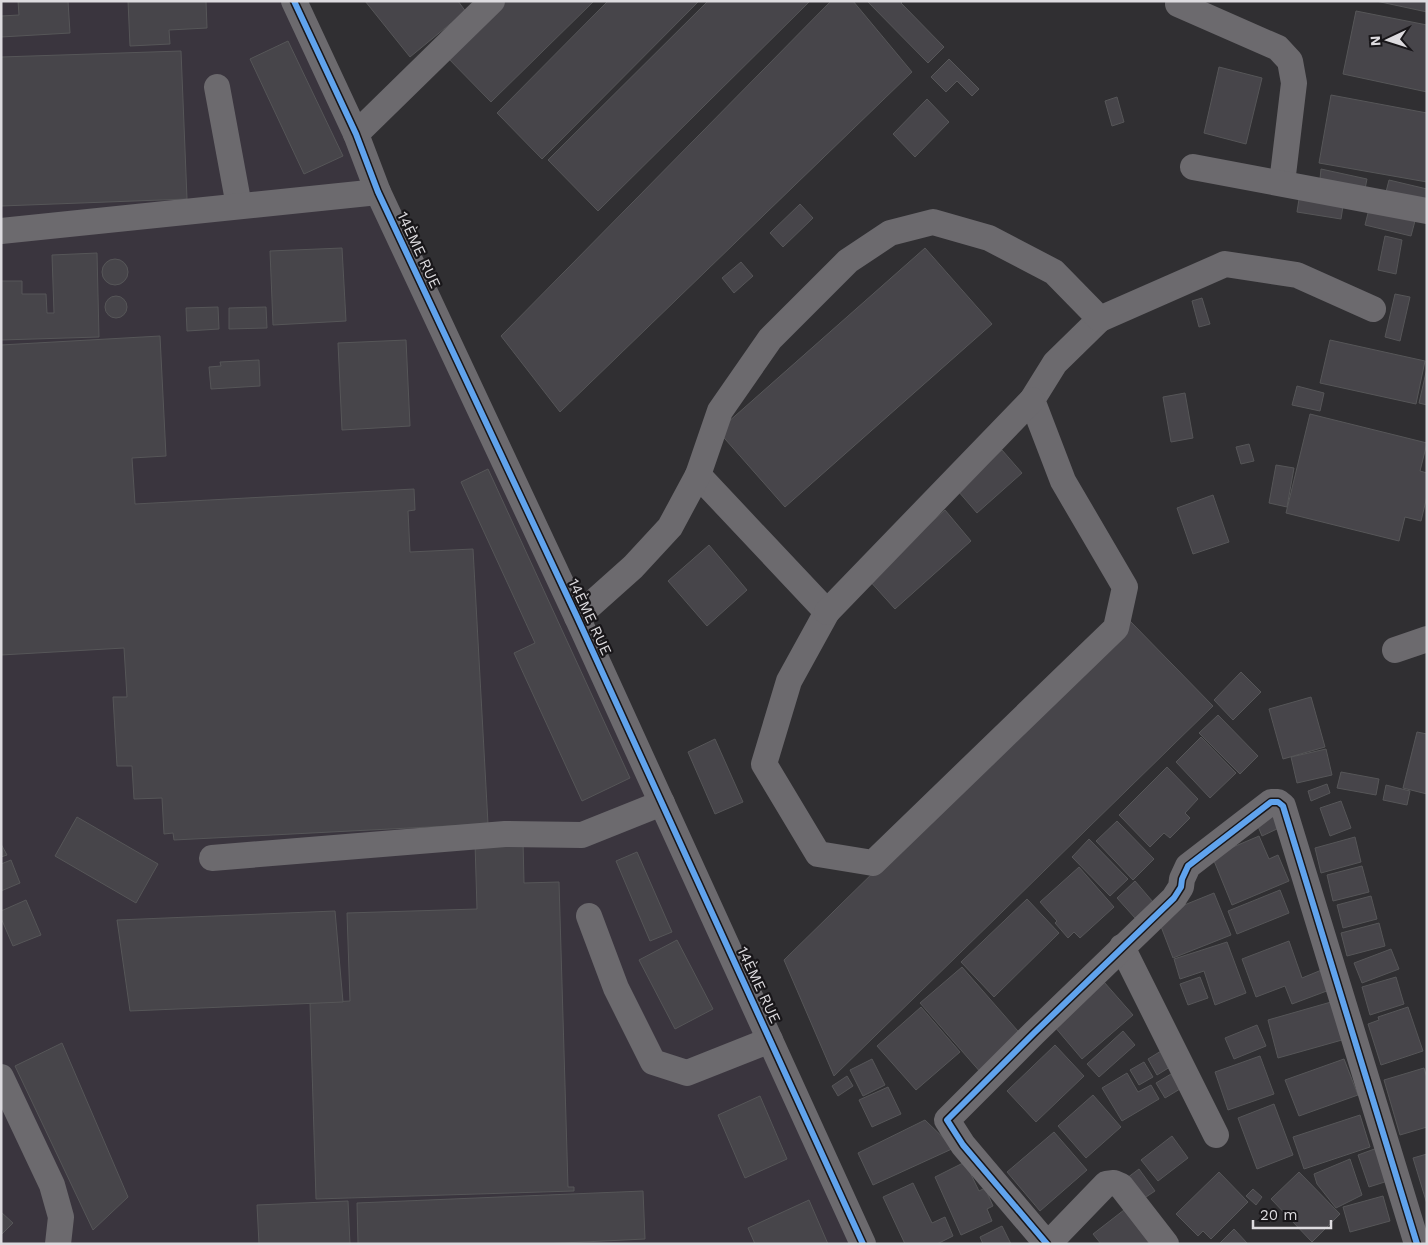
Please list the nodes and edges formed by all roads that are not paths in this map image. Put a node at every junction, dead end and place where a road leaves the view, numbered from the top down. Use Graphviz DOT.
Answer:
graph roads {
  1 [pos="294,1"];
  2 [pos="492,1"];
  3 [pos="1178,4"];
  4 [pos="217,87"];
  5 [pos="356,134"];
  6 [pos="1193,167"];
  7 [pos="1282,184"];
  8 [pos="378,192"];
  9 [pos="239,206"];
  10 [pos="1427,211"];
  11 [pos="1,231"];
  12 [pos="1373,309"];
  13 [pos="1100,319"];
  14 [pos="1032,400"];
  15 [pos="698,475"];
  16 [pos="827,612"];
  17 [pos="577,617"];
  18 [pos="1427,640"];
  19 [pos="1395,650"];
  20 [pos="662,803"];
  21 [pos="212,858"];
  22 [pos="589,916"];
  23 [pos="1122,947"];
  24 [pos="770,1040"];
  25 [pos="1,1077"];
  26 [pos="1216,1135"];
  27 [pos="58,1244"];
  28 [pos="863,1244"];
  29 [pos="1047,1244"];
  30 [pos="1166,1244"];
  31 [pos="1417,1244"];
  1 -- 5 [label="street, 14ÈME RUE"];
  2 -- 5 [label="street"];
  3 -- 7 [label="street"];
  4 -- 9 [label="street"];
  5 -- 8 [label="street, 14ÈME RUE"];
  6 -- 7 [label="street"];
  7 -- 10 [label="street"];
  8 -- 9 [label="street"];
  8 -- 17 [label="street, 14ÈME RUE"];
  9 -- 11 [label="street"];
  12 -- 13 [label="street"];
  13 -- 14 [label="street"];
  13 -- 15 [label="street"];
  14 -- 16 [label="street"];
  14 -- 16 [label="street"];
  15 -- 16 [label="street"];
  15 -- 17 [label="street"];
  17 -- 20 [label="street, 14ÈME RUE"];
  18 -- 19 [label="street"];
  20 -- 21 [label="street"];
  20 -- 24 [label="street, 14ÈME RUE"];
  22 -- 24 [label="street"];
  23 -- 26 [label="street"];
  23 -- 29 [label="street"];
  23 -- 31 [label="street"];
  24 -- 28 [label="street, 14ÈME RUE"];
  25 -- 27 [label="street"];
  29 -- 30 [label="street"];
}
